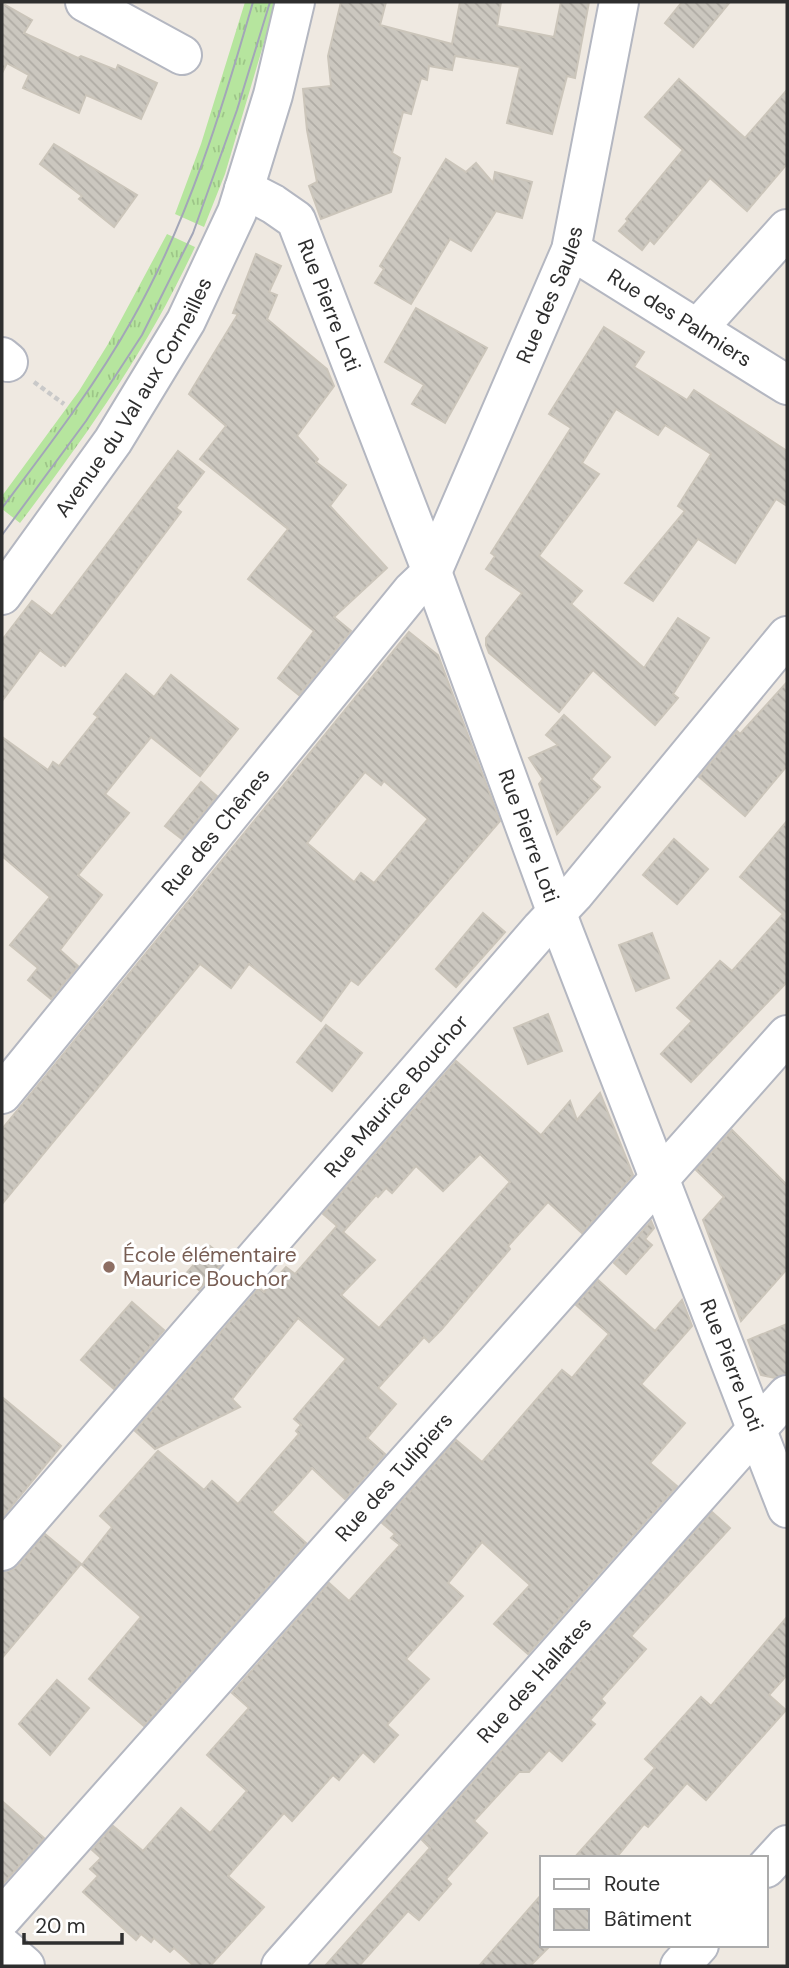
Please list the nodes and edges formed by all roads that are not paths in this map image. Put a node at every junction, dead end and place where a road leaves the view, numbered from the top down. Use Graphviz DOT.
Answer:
graph roads {
  1 [pos="86,2"];
  2 [pos="295,2"];
  3 [pos="619,2"];
  4 [pos="182,55"];
  5 [pos="244,189"];
  6 [pos="787,229"];
  7 [pos="571,250"];
  8 [pos="698,328"];
  9 [pos="787,385"];
  10 [pos="432,572"];
  11 [pos="2,595"];
  12 [pos="787,636"];
  13 [pos="557,912"];
  14 [pos="787,1035"];
  15 [pos="2,1094"];
  16 [pos="661,1178"];
  17 [pos="787,1395"];
  18 [pos="756,1431"];
  19 [pos="787,1508"];
  20 [pos="2,1551"];
  21 [pos="787,1845"];
  22 [pos="768,1866"];
  23 [pos="2,1918"];
  24 [pos="2,1946"];
  25 [pos="697,1947"];
  26 [pos="25,1966"];
  27 [pos="281,1966"];
  28 [pos="680,1966"];
  1 -- 4 [label="street"];
  2 -- 5 [label="street, Avenue du Val aux Corneilles"];
  3 -- 7 [label="street, Rue des Saules"];
  5 -- 10 [label="street, Rue Pierre Loti"];
  5 -- 11 [label="street, Avenue du Val aux Corneilles"];
  6 -- 8 [label="street"];
  7 -- 8 [label="street, Rue des Palmiers"];
  7 -- 10 [label="street, Rue des Saules"];
  8 -- 9 [label="street, Rue des Palmiers"];
  10 -- 13 [label="street, Rue Pierre Loti"];
  10 -- 15 [label="street, Rue des Chênes"];
  12 -- 13 [label="street, Rue Maurice Bouchor"];
  13 -- 16 [label="street, Rue Pierre Loti"];
  13 -- 20 [label="street, Rue Maurice Bouchor"];
  14 -- 16 [label="street, Rue des Tulipiers"];
  16 -- 18 [label="street, Rue Pierre Loti"];
  16 -- 23 [label="street, Rue des Tulipiers"];
  17 -- 18 [label="street, Rue des Hallates"];
  18 -- 19 [label="street, Rue Pierre Loti"];
  18 -- 27 [label="street, Rue des Hallates"];
  21 -- 22 [label="street"];
  24 -- 26 [label="street"];
  25 -- 28 [label="street"];
}
